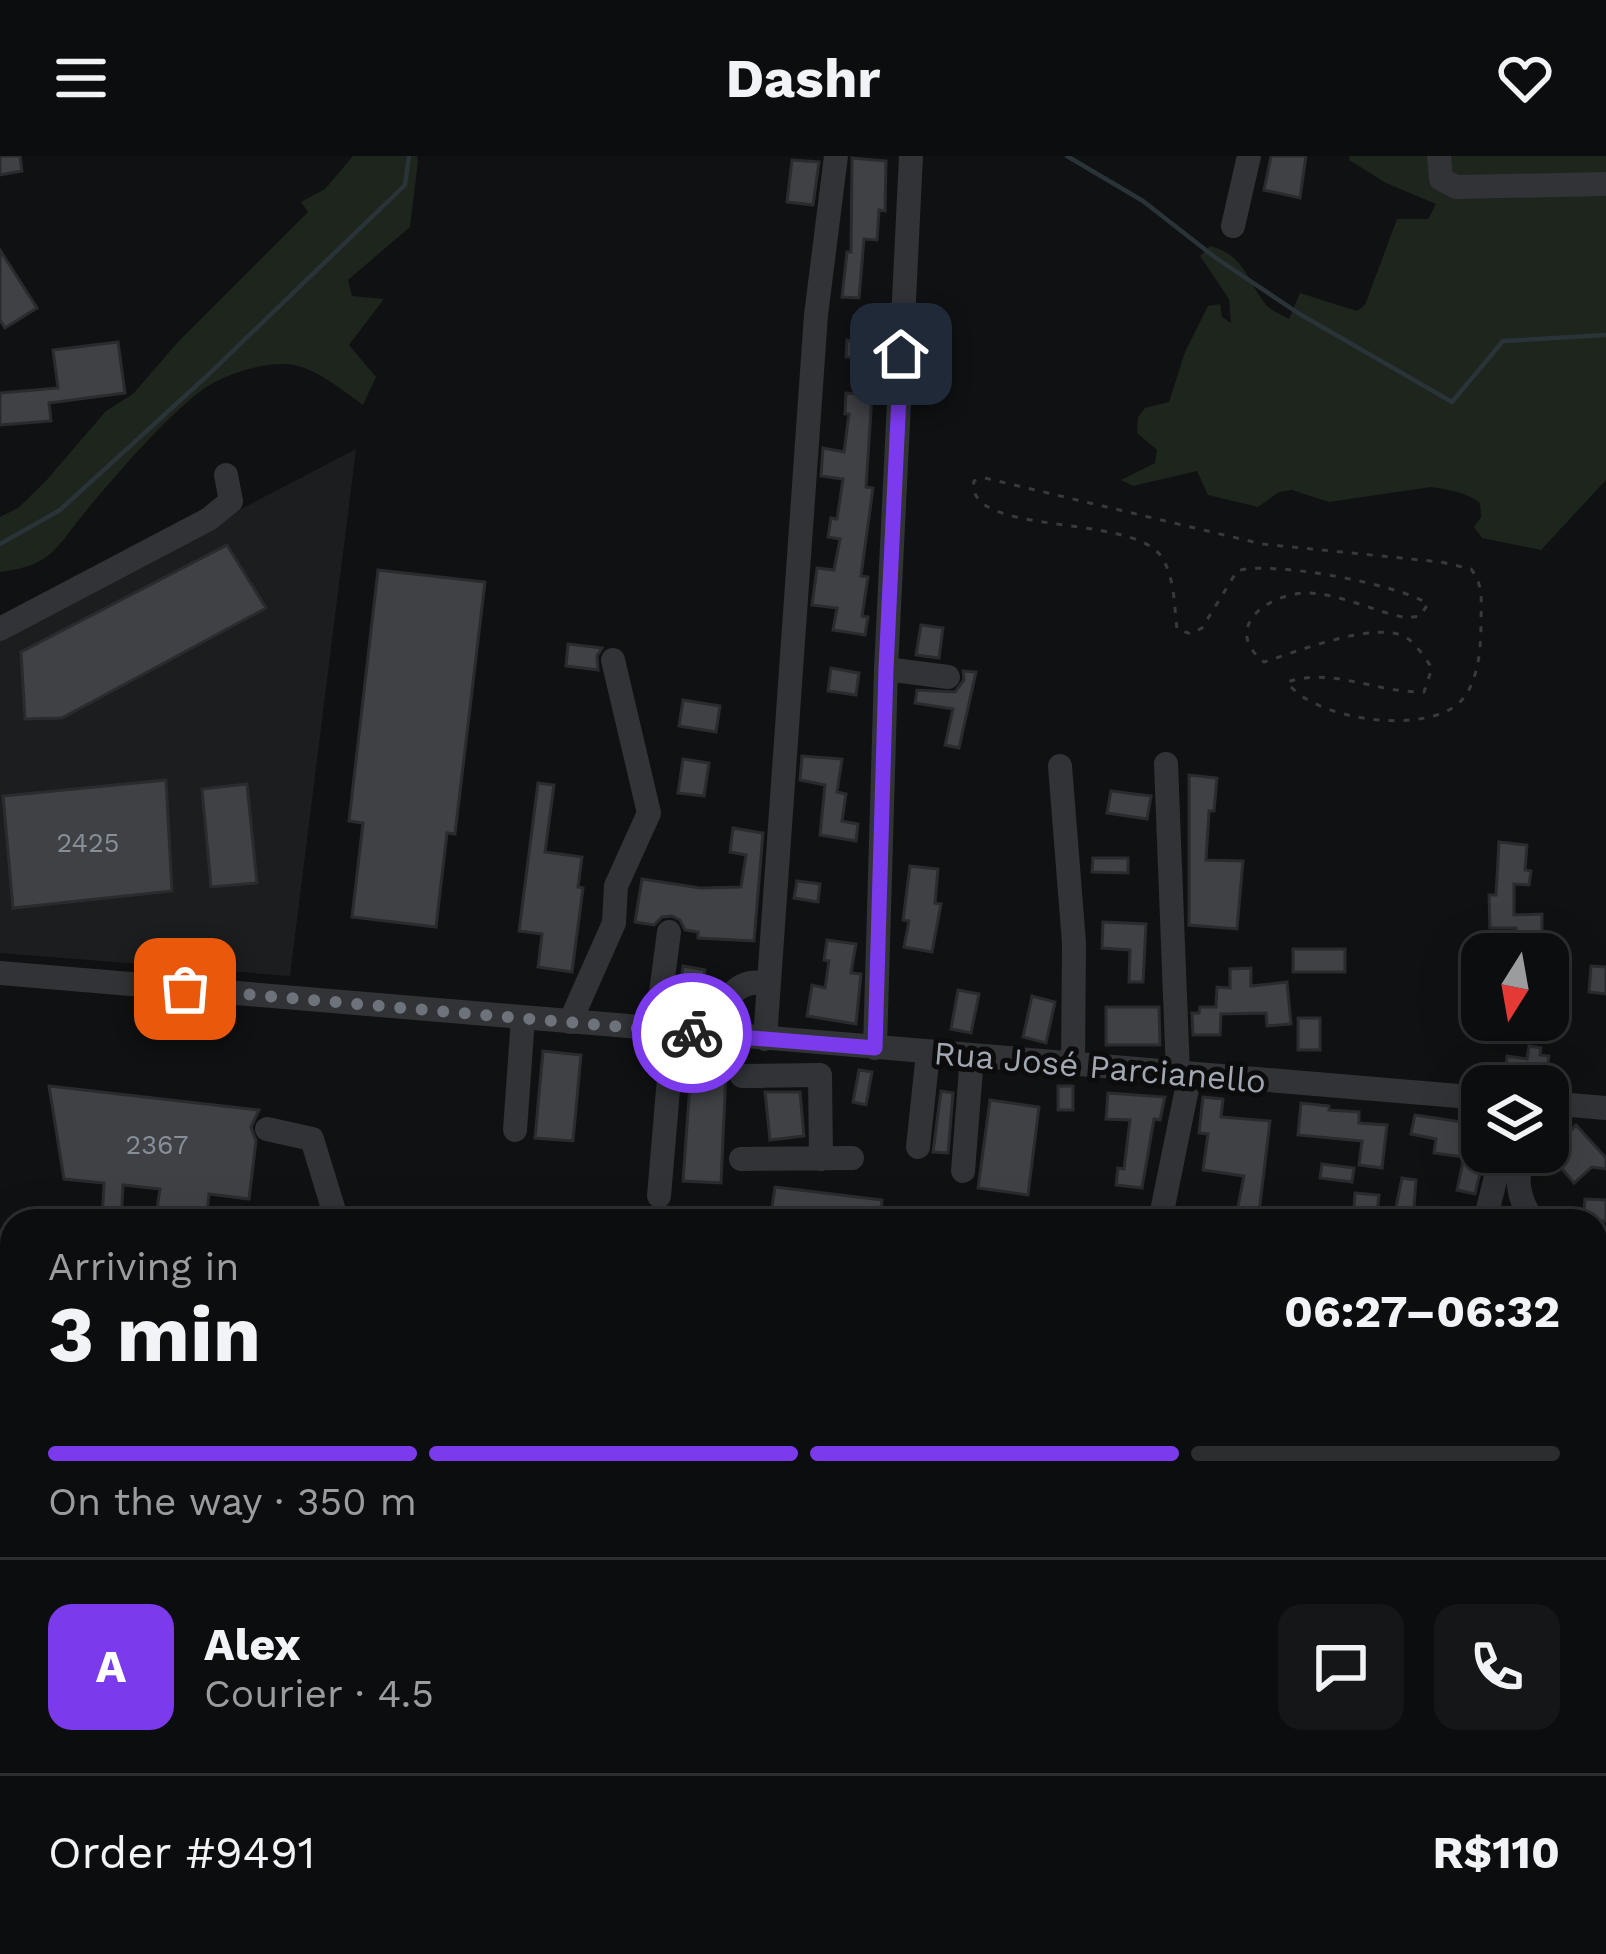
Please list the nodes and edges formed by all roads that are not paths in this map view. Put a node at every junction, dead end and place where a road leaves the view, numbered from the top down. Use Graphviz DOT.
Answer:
graph roads {
  1 [pos="836,156"];
  2 [pos="911,156"];
  3 [pos="1249,156"];
  4 [pos="1439,156"];
  5 [pos="1606,184"];
  6 [pos="1233,226"];
  7 [pos="226,475"];
  8 [pos="0,629"];
  9 [pos="614,660"];
  10 [pos="886,669"];
  11 [pos="949,677"];
  12 [pos="1166,764"];
  13 [pos="1060,766"];
  14 [pos="669,932"];
  15 [pos="0,974"];
  16 [pos="768,984"];
  17 [pos="523,1018"];
  18 [pos="570,1022"];
  19 [pos="665,1030"];
  20 [pos="715,1035"];
  21 [pos="766,1039"];
  22 [pos="792,1041"];
  23 [pos="875,1048"];
  24 [pos="928,1053"];
  25 [pos="972,1056"];
  26 [pos="1072,1064"];
  27 [pos="1184,1074"];
  28 [pos="742,1076"];
  29 [pos="791,1076"];
  30 [pos="1461,1096"];
  31 [pos="1569,1105"];
  32 [pos="1606,1108"];
  33 [pos="267,1129"];
  34 [pos="515,1130"];
  35 [pos="918,1147"];
  36 [pos="852,1158"];
  37 [pos="742,1159"];
  38 [pos="821,1159"];
  39 [pos="963,1171"];
  40 [pos="1497,1173"];
  41 [pos="1520,1173"];
  42 [pos="659,1196"];
  43 [pos="335,1209"];
  44 [pos="1162,1209"];
  45 [pos="1488,1209"];
  46 [pos="1527,1209"];
  1 -- 16 [label="street"];
  2 -- 10 [label="street"];
  3 -- 6 [label="street"];
  4 -- 5 [label="street"];
  7 -- 8 [label="street"];
  9 -- 18 [label="street"];
  10 -- 11 [label="street"];
  10 -- 23 [label="street"];
  12 -- 27 [label="street"];
  13 -- 26 [label="street"];
  14 -- 19 [label="street"];
  15 -- 17 [label="street, Rua José Parcianello"];
  16 -- 20 [label="street"];
  16 -- 21 [label="street"];
  17 -- 18 [label="street, Rua José Parcianello"];
  17 -- 34 [label="street"];
  18 -- 19 [label="street, Rua José Parcianello"];
  19 -- 20 [label="street, Rua José Parcianello"];
  19 -- 42 [label="street"];
  20 -- 21 [label="street, Rua José Parcianello"];
  21 -- 22 [label="street, Rua José Parcianello"];
  22 -- 23 [label="street, Rua José Parcianello"];
  22 -- 29 [label="street"];
  23 -- 24 [label="street, Rua José Parcianello"];
  24 -- 25 [label="street, Rua José Parcianello"];
  24 -- 35 [label="street"];
  25 -- 26 [label="street, Rua José Parcianello"];
  25 -- 39 [label="street"];
  26 -- 27 [label="street, Rua José Parcianello"];
  27 -- 30 [label="street, Rua José Parcianello"];
  27 -- 44 [label="street"];
  28 -- 29 [label="street"];
  29 -- 38 [label="street"];
  31 -- 32 [label="street"];
  33 -- 43 [label="street"];
  36 -- 38 [label="street"];
  37 -- 38 [label="street"];
  40 -- 45 [label="street"];
  41 -- 46 [label="street"];
}
